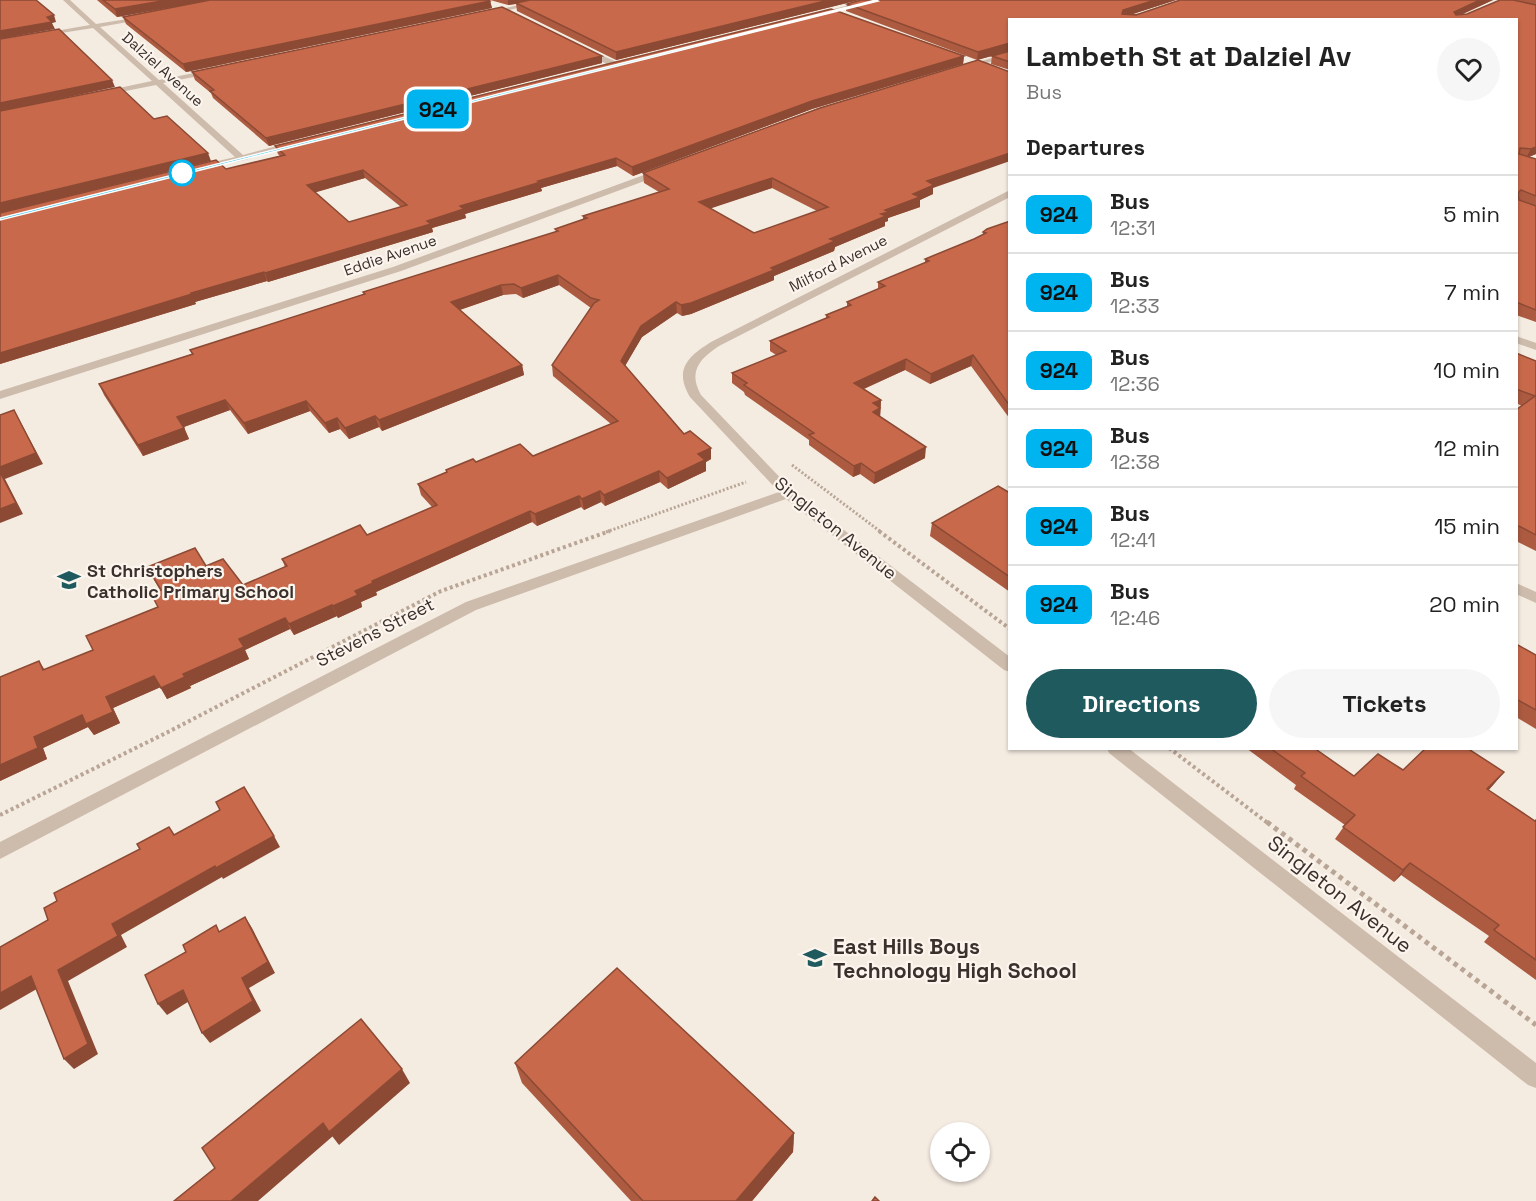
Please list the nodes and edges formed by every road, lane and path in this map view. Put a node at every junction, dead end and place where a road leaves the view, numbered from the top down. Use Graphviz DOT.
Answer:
graph roads {
  1 [pos="66,0"];
  2 [pos="549,0"];
  3 [pos="876,0"];
  4 [pos="490,3"];
  5 [pos="504,9"];
  6 [pos="832,11"];
  7 [pos="514,14"];
  8 [pos="154,15"];
  9 [pos="843,15"];
  10 [pos="474,16"];
  11 [pos="809,17"];
  12 [pos="95,26"];
  13 [pos="32,38"];
  14 [pos="575,45"];
  15 [pos="1008,55"];
  16 [pos="964,60"];
  17 [pos="627,62"];
  18 [pos="976,64"];
  19 [pos="616,65"];
  20 [pos="604,68"];
  21 [pos="215,70"];
  22 [pos="992,70"];
  23 [pos="952,72"];
  24 [pos="159,82"];
  25 [pos="91,97"];
  26 [pos="310,141"];
  27 [pos="242,158"];
  28 [pos="675,166"];
  29 [pos="196,169"];
  30 [pos="1008,194"];
  31 [pos="1518,340"];
  32 [pos="1536,347"];
  33 [pos="688,369"];
  34 [pos="0,395"];
  35 [pos="791,464"];
  36 [pos="740,475"];
  37 [pos="788,494"];
  38 [pos="1518,589"];
  39 [pos="1536,598"];
  40 [pos="1008,627"];
  41 [pos="1008,664"];
  42 [pos="1118,750"];
  43 [pos="1172,750"];
  44 [pos="0,815"];
  45 [pos="0,851"];
  46 [pos="1536,1024"];
  47 [pos="1536,1077"];
  1 -- 12 [label="street, Dalziel Avenue"];
  2 -- 5 [label="street"];
  3 -- 6 [label="street"];
  4 -- 5 [label="street"];
  5 -- 7 [label="street"];
  5 -- 10 [label="street"];
  6 -- 9 [label="street"];
  6 -- 11 [label="street"];
  8 -- 12 [label="street"];
  12 -- 13 [label="street"];
  12 -- 24 [label="street, Dalziel Avenue"];
  14 -- 19 [label="street"];
  15 -- 18 [label="street"];
  16 -- 18 [label="street"];
  17 -- 19 [label="street"];
  18 -- 22 [label="street"];
  18 -- 23 [label="street"];
  19 -- 20 [label="street"];
  21 -- 24 [label="street"];
  24 -- 25 [label="street"];
  24 -- 27 [label="street, Dalziel Avenue"];
  26 -- 27 [label="street"];
  27 -- 29 [label="street"];
  28 -- 34 [label="street, Eddie Avenue"];
  30 -- 33 [label="street, Milford Avenue"];
  31 -- 32 [label="street"];
  33 -- 37 [label="street, Singleton Avenue"];
  35 -- 40 [label="path"];
  36 -- 44 [label="path"];
  37 -- 41 [label="street, Singleton Avenue"];
  37 -- 45 [label="street, Stevens Street"];
  38 -- 39 [label="street"];
  42 -- 47 [label="street, Singleton Avenue"];
  43 -- 46 [label="path"];
}
